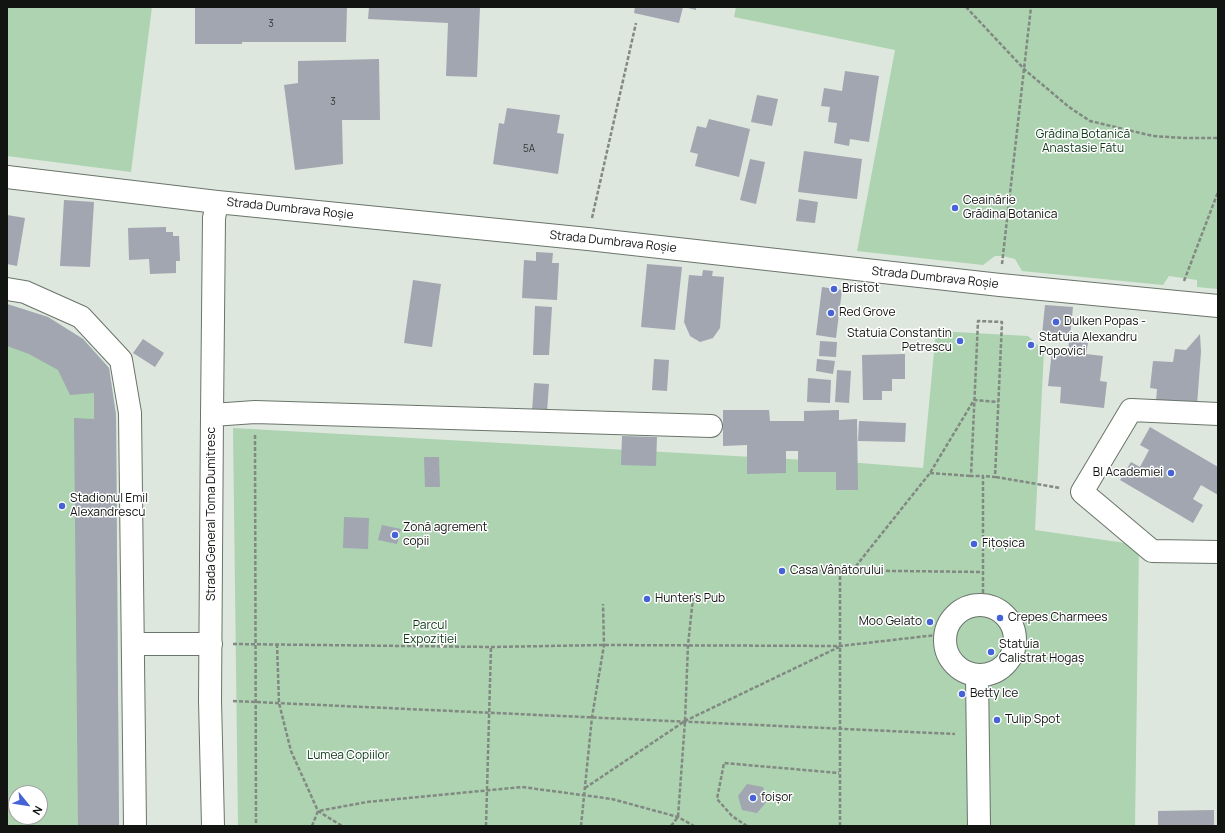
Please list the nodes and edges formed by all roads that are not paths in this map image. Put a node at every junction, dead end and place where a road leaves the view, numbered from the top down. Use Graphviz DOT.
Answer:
graph roads {
  1 [pos="7,178"];
  2 [pos="217,202"];
  3 [pos="7,289"];
  4 [pos="1218,306"];
  5 [pos="1218,414"];
  6 [pos="212,415"];
  7 [pos="711,426"];
  8 [pos="1218,552"];
  9 [pos="133,644"];
  10 [pos="211,644"];
  11 [pos="977,676"];
  12 [pos="135,826"];
  13 [pos="213,826"];
  14 [pos="979,826"];
  1 -- 2 [label="street, Strada Dumbrava Roșie"];
  2 -- 4 [label="street, Strada Dumbrava Roșie"];
  2 -- 6 [label="street, Strada General Toma Dumitresc"];
  3 -- 9 [label="street"];
  5 -- 8 [label="street"];
  6 -- 7 [label="street"];
  6 -- 10 [label="street, Strada General Toma Dumitresc"];
  9 -- 10 [label="street"];
  9 -- 12 [label="street"];
  10 -- 13 [label="street, Strada General Toma Dumitresc"];
  11 -- 11 [label="street"];
  11 -- 14 [label="street"];
}
